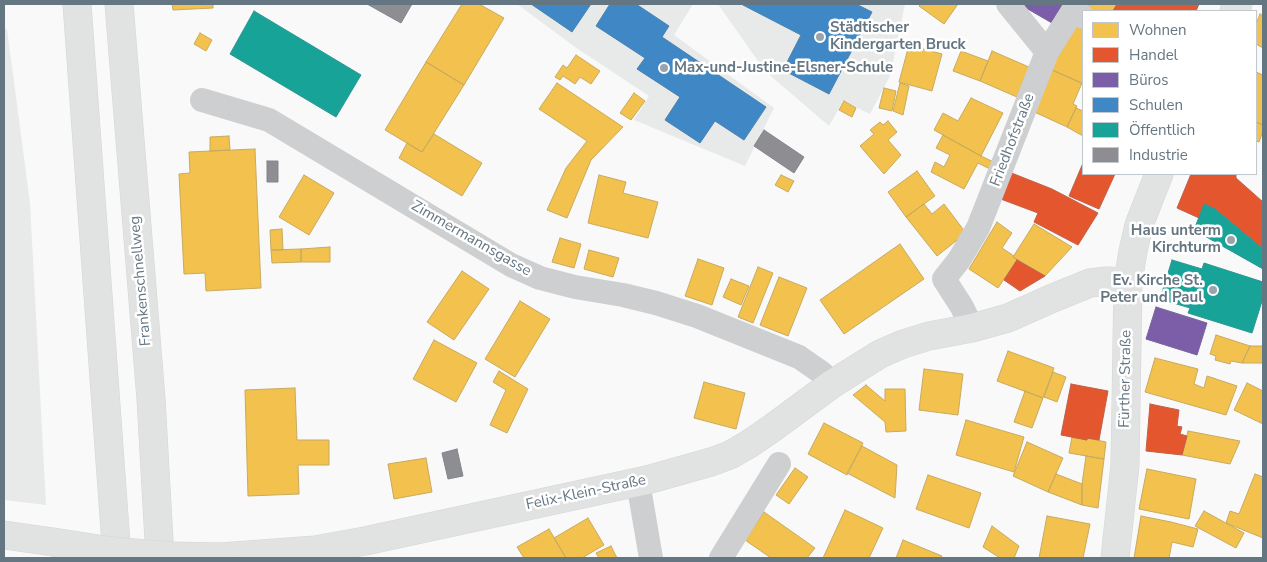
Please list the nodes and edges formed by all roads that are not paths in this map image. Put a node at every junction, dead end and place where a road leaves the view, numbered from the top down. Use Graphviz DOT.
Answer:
graph roads {
  1 [pos="77,4"];
  2 [pos="119,4"];
  3 [pos="1008,4"];
  4 [pos="1082,16"];
  5 [pos="1047,52"];
  6 [pos="202,100"];
  7 [pos="1159,175"];
  8 [pos="1128,282"];
  9 [pos="972,328"];
  10 [pos="832,384"];
  11 [pos="779,464"];
  12 [pos="638,482"];
  13 [pos="4,535"];
  14 [pos="117,558"];
  15 [pos="160,558"];
  16 [pos="651,558"];
  17 [pos="721,558"];
  18 [pos="1115,558"];
  1 -- 14 [label="main road"];
  2 -- 15 [label="main road, Frankenschnellweg"];
  3 -- 5 [label="street"];
  4 -- 5 [label="street, Friedhofstraße"];
  5 -- 9 [label="street, Friedhofstraße"];
  6 -- 10 [label="street, Zimmermannsgasse"];
  7 -- 8 [label="main road, Fürther Straße"];
  8 -- 9 [label="main road, Felix-Klein-Straße"];
  8 -- 18 [label="main road, Fürther Straße"];
  9 -- 10 [label="main road, Felix-Klein-Straße"];
  10 -- 12 [label="main road, Felix-Klein-Straße"];
  11 -- 17 [label="street"];
  12 -- 13 [label="main road, Felix-Klein-Straße, bridge"];
  12 -- 16 [label="street"];
}
